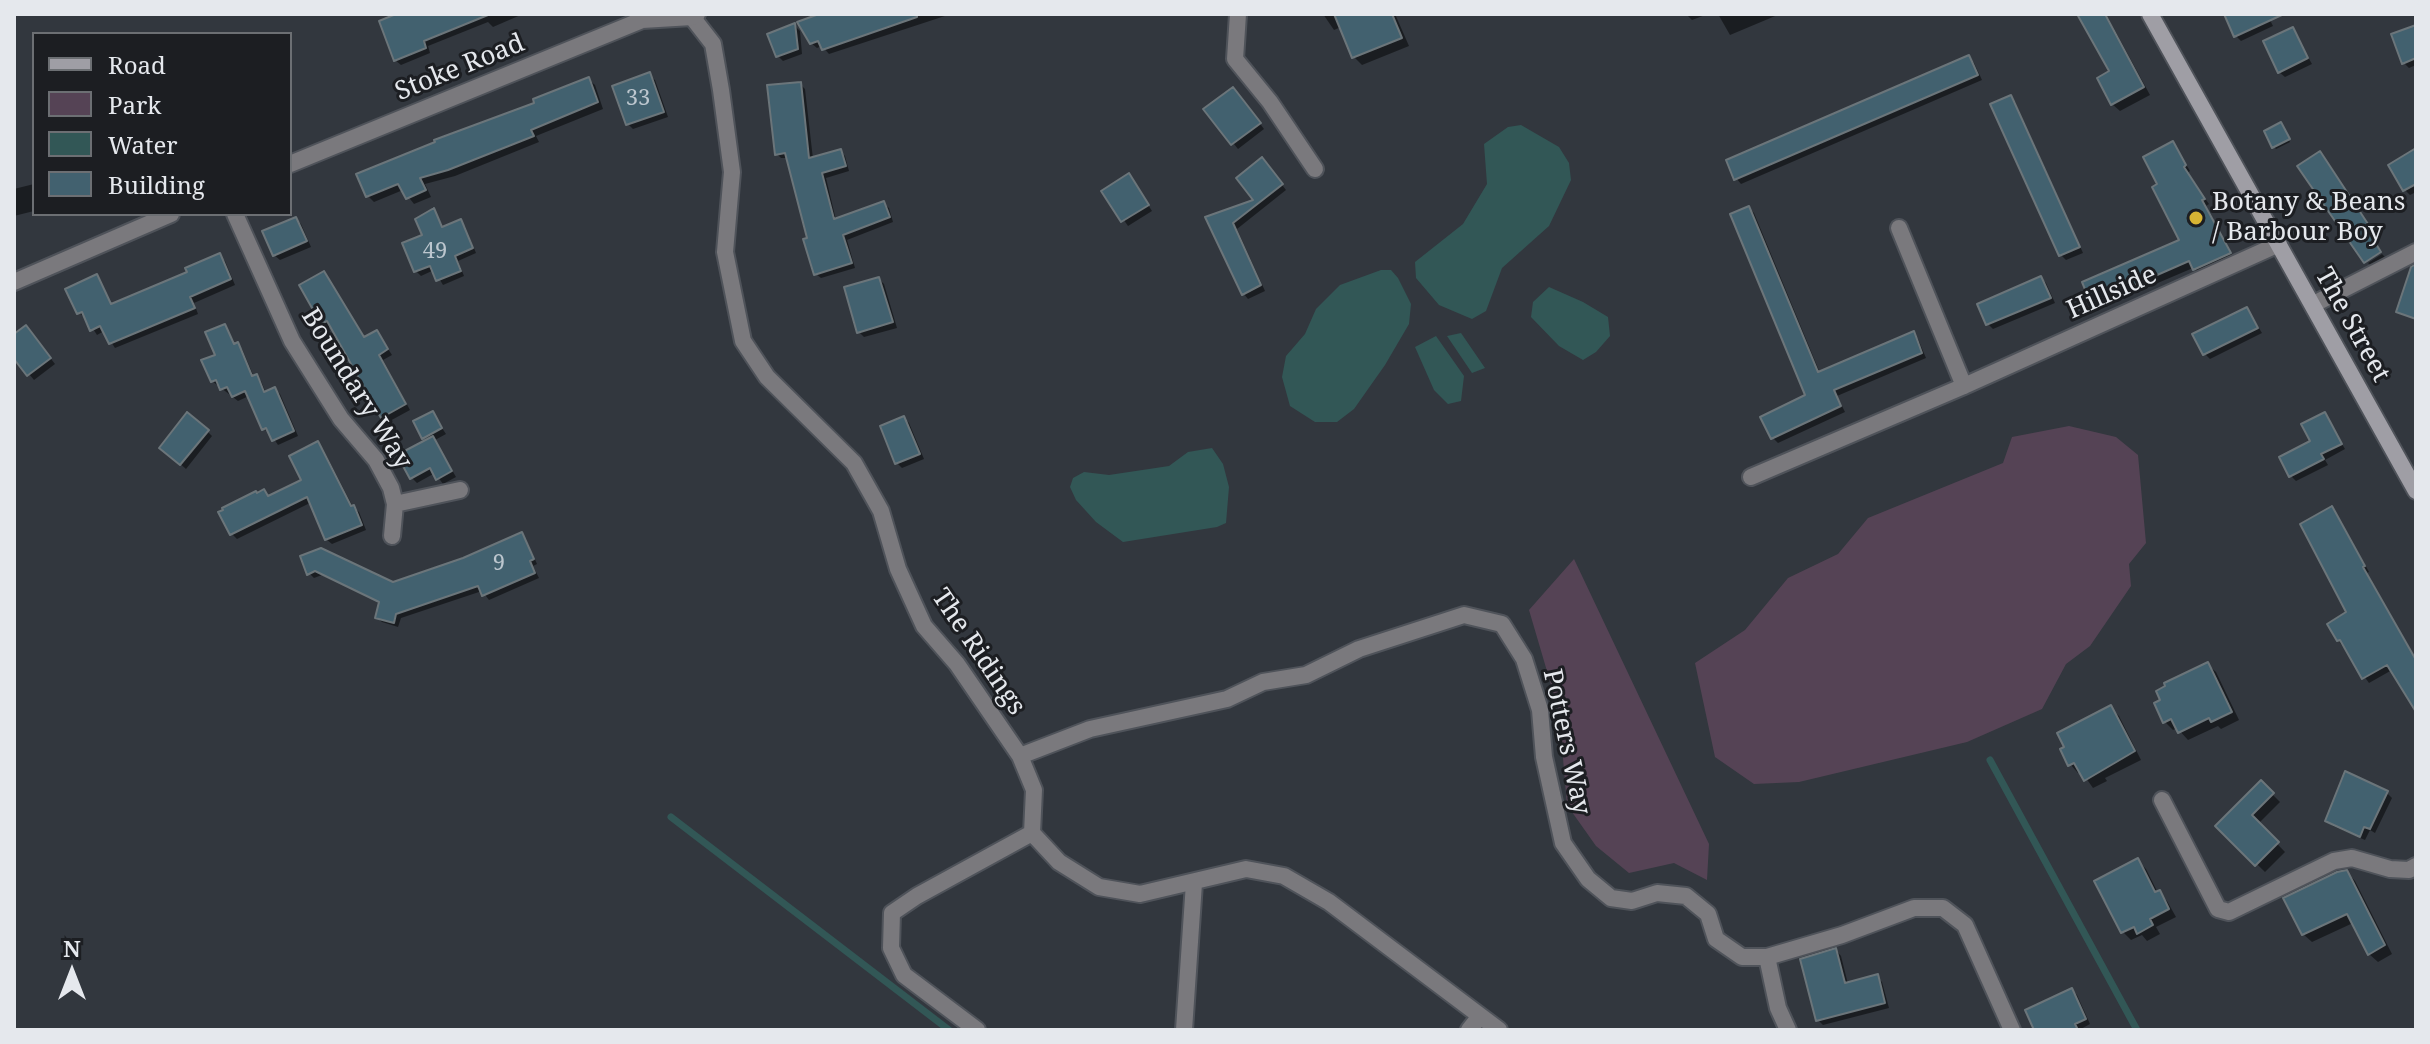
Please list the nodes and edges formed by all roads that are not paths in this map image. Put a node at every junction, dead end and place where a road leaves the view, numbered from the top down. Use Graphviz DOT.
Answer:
graph roads {
  1 [pos="1238,14"];
  2 [pos="2150,14"];
  3 [pos="694,16"];
  4 [pos="292,163"];
  5 [pos="1315,169"];
  6 [pos="166,216"];
  7 [pos="236,216"];
  8 [pos="1899,228"];
  9 [pos="2279,244"];
  10 [pos="2416,252"];
  11 [pos="14,282"];
  12 [pos="2314,304"];
  13 [pos="1964,386"];
  14 [pos="1751,477"];
  15 [pos="460,490"];
  16 [pos="2416,491"];
  17 [pos="395,504"];
  18 [pos="392,536"];
  19 [pos="1020,756"];
  20 [pos="2162,800"];
  21 [pos="1032,833"];
  22 [pos="2416,866"];
  23 [pos="1194,883"];
  24 [pos="1767,957"];
  25 [pos="1480,1016"];
  26 [pos="977,1030"];
  27 [pos="1184,1030"];
  28 [pos="1469,1030"];
  29 [pos="1499,1030"];
  30 [pos="1788,1030"];
  31 [pos="2012,1030"];
  1 -- 5 [label="street"];
  2 -- 9 [label="main road, The Street"];
  3 -- 4 [label="street, Stoke Road"];
  3 -- 19 [label="street, The Ridings"];
  6 -- 11 [label="street"];
  7 -- 17 [label="street, Boundary Way"];
  8 -- 13 [label="street"];
  9 -- 12 [label="main road, The Street"];
  9 -- 13 [label="street, Hillside"];
  10 -- 12 [label="street"];
  12 -- 16 [label="main road, The Street"];
  13 -- 14 [label="street, Hillside"];
  15 -- 17 [label="street, Boundary Way"];
  17 -- 18 [label="street, Boundary Way"];
  19 -- 21 [label="street, The Ridings"];
  19 -- 24 [label="street, Potters Way"];
  20 -- 22 [label="street"];
  21 -- 23 [label="street"];
  21 -- 26 [label="street"];
  23 -- 25 [label="street"];
  23 -- 27 [label="street"];
  24 -- 30 [label="street"];
  24 -- 31 [label="street, Potters Way"];
  25 -- 28 [label="street"];
  25 -- 29 [label="street"];
}
